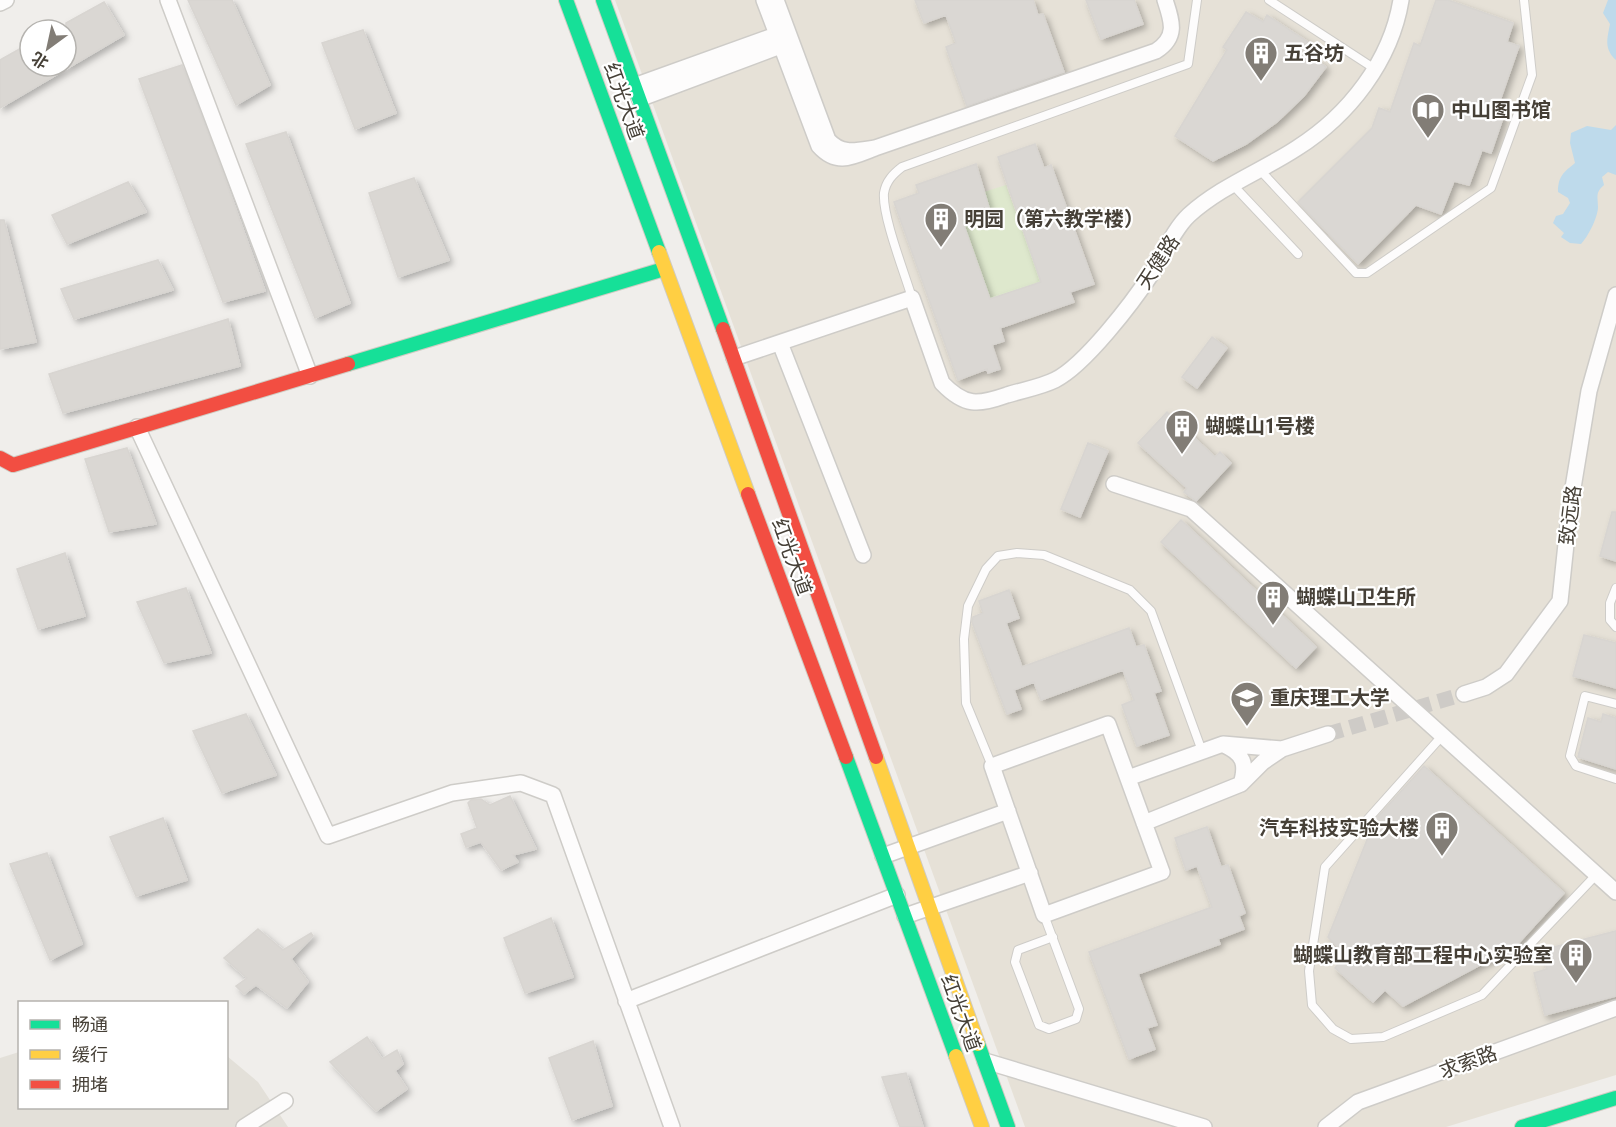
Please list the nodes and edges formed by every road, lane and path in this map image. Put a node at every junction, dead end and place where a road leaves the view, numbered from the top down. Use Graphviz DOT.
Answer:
graph roads {
  1 [pos="6,0"];
  2 [pos="168,0"];
  3 [pos="566,0"];
  4 [pos="603,0"];
  5 [pos="764,0"];
  6 [pos="776,0"];
  7 [pos="1165,0"];
  8 [pos="1197,0"];
  9 [pos="1269,0"];
  10 [pos="1401,0"];
  11 [pos="1524,0"];
  12 [pos="0,3"];
  13 [pos="784,38"];
  14 [pos="1376,70"];
  15 [pos="637,93"];
  16 [pos="1259,170"];
  17 [pos="1232,184"];
  18 [pos="1298,254"];
  19 [pos="664,269"];
  20 [pos="1616,295"];
  21 [pos="912,298"];
  22 [pos="780,343"];
  23 [pos="734,358"];
  24 [pos="310,376"];
  25 [pos="137,427"];
  26 [pos="0,458"];
  27 [pos="1114,484"];
  28 [pos="863,555"];
  29 [pos="1616,588"];
  30 [pos="1616,627"];
  31 [pos="1464,694"];
  32 [pos="1616,704"];
  33 [pos="1328,734"];
  34 [pos="1442,736"];
  35 [pos="1223,744"];
  36 [pos="1282,748"];
  37 [pos="1202,751"];
  38 [pos="992,766"];
  39 [pos="1128,778"];
  40 [pos="1616,779"];
  41 [pos="1241,784"];
  42 [pos="1008,811"];
  43 [pos="1144,823"];
  44 [pos="909,846"];
  45 [pos="883,856"];
  46 [pos="1030,873"];
  47 [pos="1597,874"];
  48 [pos="1616,892"];
  49 [pos="897,895"];
  50 [pos="931,906"];
  51 [pos="1044,915"];
  52 [pos="905,916"];
  53 [pos="1053,937"];
  54 [pos="626,1000"];
  55 [pos="1616,1008"];
  56 [pos="985,1061"];
  57 [pos="1616,1098"];
  58 [pos="285,1101"];
  59 [pos="244,1127"];
  60 [pos="672,1127"];
  61 [pos="982,1127"];
  62 [pos="1008,1127"];
  63 [pos="1204,1127"];
  64 [pos="1326,1127"];
  65 [pos="1522,1127"];
  1 -- 12 [label="street"];
  2 -- 24 [label="street"];
  3 -- 19 [label="main road, 红光大道"];
  4 -- 15 [label="main road, 红光大道"];
  5 -- 13 [label="street"];
  6 -- 13 [label="street"];
  7 -- 13 [label="street"];
  8 -- 21 [label="lane"];
  9 -- 14 [label="lane"];
  10 -- 14 [label="street, 天健路"];
  11 -- 16 [label="lane"];
  13 -- 15 [label="street"];
  14 -- 16 [label="street, 天健路"];
  15 -- 23 [label="main road, 红光大道"];
  16 -- 17 [label="street, 天健路"];
  17 -- 18 [label="lane"];
  17 -- 21 [label="street, 天健路"];
  19 -- 24 [label="main road"];
  19 -- 45 [label="main road, 红光大道"];
  20 -- 31 [label="street, 致远路"];
  21 -- 22 [label="street"];
  22 -- 23 [label="street"];
  22 -- 28 [label="street"];
  23 -- 44 [label="main road, 红光大道"];
  24 -- 25 [label="main road"];
  25 -- 26 [label="main road"];
  25 -- 54 [label="street"];
  27 -- 34 [label="street"];
  29 -- 30 [label="lane"];
  32 -- 40 [label="lane"];
  33 -- 36 [label="street"];
  34 -- 47 [label="street"];
  34 -- 47 [label="lane"];
  35 -- 36 [label="street"];
  35 -- 37 [label="street"];
  35 -- 41 [label="street"];
  36 -- 41 [label="street"];
  37 -- 38 [label="lane"];
  37 -- 39 [label="street"];
  38 -- 39 [label="street"];
  38 -- 42 [label="street"];
  39 -- 43 [label="street"];
  41 -- 43 [label="street"];
  42 -- 44 [label="street"];
  42 -- 46 [label="street"];
  43 -- 51 [label="street"];
  44 -- 45 [label="street"];
  44 -- 50 [label="main road, 红光大道"];
  45 -- 49 [label="main road, 红光大道"];
  46 -- 50 [label="street"];
  46 -- 51 [label="street"];
  47 -- 48 [label="street"];
  49 -- 52 [label="main road, 红光大道"];
  49 -- 54 [label="street"];
  50 -- 52 [label="street"];
  50 -- 56 [label="main road, 红光大道"];
  51 -- 53 [label="lane"];
  52 -- 61 [label="main road, 红光大道"];
  53 -- 53 [label="lane"];
  54 -- 60 [label="street"];
  55 -- 64 [label="street, 求索路"];
  56 -- 62 [label="main road, 红光大道"];
  56 -- 63 [label="street"];
  57 -- 65 [label="main road"];
  58 -- 59 [label="street"];
}
